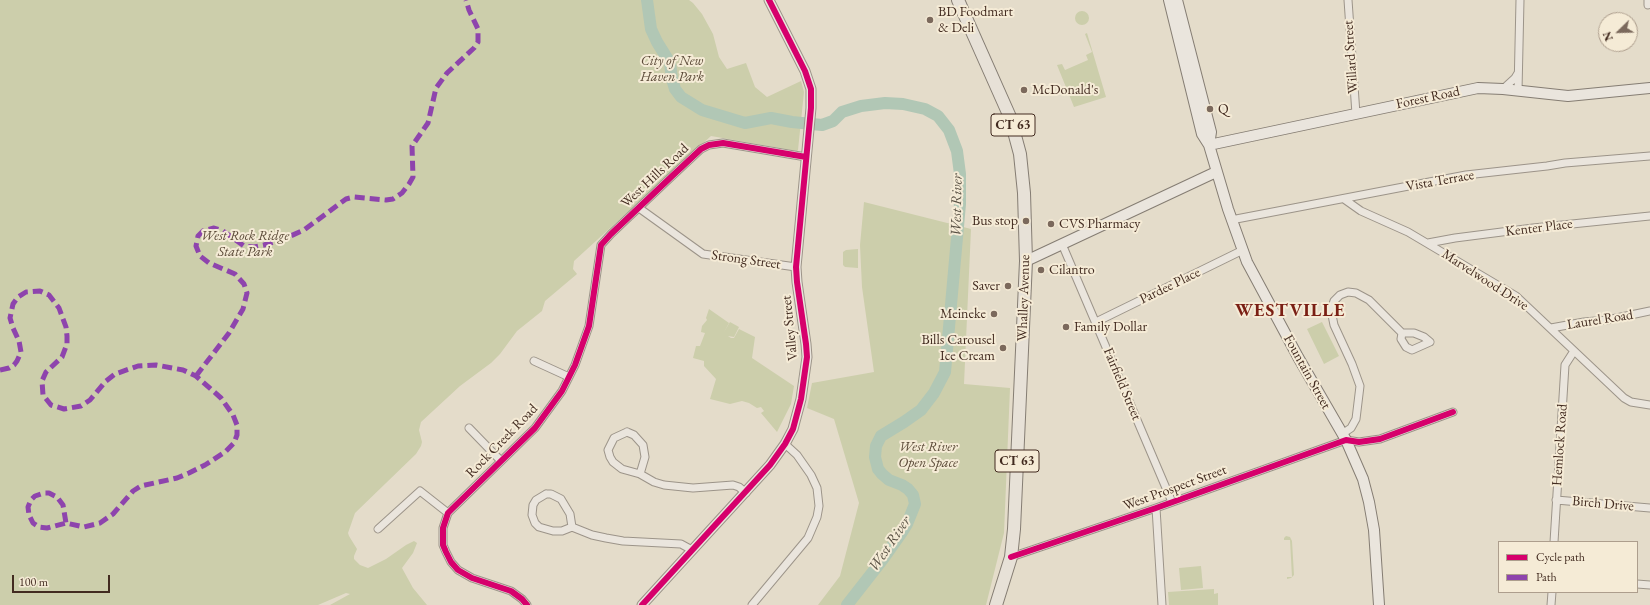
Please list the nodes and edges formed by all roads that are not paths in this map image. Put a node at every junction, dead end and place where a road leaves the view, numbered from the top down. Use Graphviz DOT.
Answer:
graph roads {
  1 [pos="769,0"];
  2 [pos="958,0"];
  3 [pos="1169,0"];
  4 [pos="1177,0"];
  5 [pos="1348,0"];
  6 [pos="1520,0"];
  7 [pos="1192,72"];
  8 [pos="1518,73"];
  9 [pos="1650,88"];
  10 [pos="1503,89"];
  11 [pos="1518,91"];
  12 [pos="1356,114"];
  13 [pos="1209,145"];
  14 [pos="1650,156"];
  15 [pos="806,157"];
  16 [pos="1216,172"];
  17 [pos="1344,198"];
  18 [pos="639,208"];
  19 [pos="1650,216"];
  20 [pos="1231,220"];
  21 [pos="1428,243"];
  22 [pos="1062,244"];
  23 [pos="601,245"];
  24 [pos="1243,250"];
  25 [pos="1026,261"];
  26 [pos="796,267"];
  27 [pos="1650,311"];
  28 [pos="1096,322"];
  29 [pos="1551,328"];
  30 [pos="1402,333"];
  31 [pos="1574,351"];
  32 [pos="534,361"];
  33 [pos="569,377"];
  34 [pos="1650,405"];
  35 [pos="1454,412"];
  36 [pos="469,428"];
  37 [pos="1344,437"];
  38 [pos="785,444"];
  39 [pos="501,461"];
  40 [pos="640,474"];
  41 [pos="746,493"];
  42 [pos="1556,500"];
  43 [pos="1172,502"];
  44 [pos="1156,508"];
  45 [pos="1650,508"];
  46 [pos="448,513"];
  47 [pos="572,526"];
  48 [pos="378,529"];
  49 [pos="1554,541"];
  50 [pos="692,550"];
  51 [pos="1011,557"];
  52 [pos="1638,584"];
  53 [pos="1650,584"];
  54 [pos="1552,593"];
  55 [pos="526,605"];
  56 [pos="642,605"];
  57 [pos="752,605"];
  58 [pos="996,605"];
  59 [pos="1162,605"];
  60 [pos="1379,605"];
  61 [pos="1551,605"];
  1 -- 15 [label="street, Valley Street"];
  2 -- 25 [label="main road, Whalley Avenue / CT 63"];
  3 -- 7 [label="main road, Fountain Street"];
  4 -- 7 [label="main road, Fountain Street"];
  5 -- 12 [label="street, Willard Street"];
  6 -- 8 [label="street"];
  7 -- 13 [label="main road, Fountain Street"];
  8 -- 10 [label="street"];
  8 -- 11 [label="street"];
  9 -- 11 [label="main road, Forest Road"];
  10 -- 11 [label="main road, Forest Road"];
  10 -- 12 [label="main road, Forest Road"];
  12 -- 13 [label="main road, Forest Road"];
  13 -- 16 [label="main road, Fountain Street"];
  14 -- 17 [label="street, Vista Terrace"];
  15 -- 18 [label="street, West Hills Road"];
  15 -- 26 [label="street, Valley Street"];
  16 -- 20 [label="main road, Fountain Street"];
  16 -- 22 [label="main road"];
  17 -- 20 [label="street, Vista Terrace"];
  17 -- 21 [label="street, Marvelwood Drive"];
  18 -- 23 [label="street, West Hills Road"];
  18 -- 26 [label="street, Strong Street"];
  19 -- 21 [label="street, Kenter Place"];
  20 -- 24 [label="main road, Fountain Street"];
  21 -- 29 [label="street, Marvelwood Drive"];
  22 -- 25 [label="main road"];
  22 -- 28 [label="street, Fairfield Street"];
  23 -- 33 [label="street, Rock Creek Road"];
  24 -- 28 [label="street, Pardee Place"];
  24 -- 37 [label="main road, Fountain Street"];
  25 -- 51 [label="main road, Whalley Avenue / CT 63"];
  26 -- 38 [label="street, Valley Street"];
  27 -- 29 [label="street, Laurel Road"];
  28 -- 43 [label="street, Fairfield Street"];
  29 -- 31 [label="street, Marvelwood Drive"];
  30 -- 37 [label="street"];
  31 -- 34 [label="street, Marvelwood Drive"];
  31 -- 42 [label="street, Hemlock Road"];
  32 -- 33 [label="street"];
  33 -- 39 [label="street, Rock Creek Road"];
  35 -- 37 [label="street"];
  36 -- 39 [label="street, Rock Creek Road"];
  37 -- 43 [label="street, West Prospect Street"];
  37 -- 60 [label="main road, Fountain Street"];
  38 -- 41 [label="street, Valley Street"];
  38 -- 57 [label="street"];
  39 -- 46 [label="street, Rock Creek Road"];
  40 -- 40 [label="street"];
  40 -- 41 [label="street"];
  41 -- 50 [label="street, Valley Street"];
  42 -- 45 [label="street, Birch Drive"];
  42 -- 49 [label="street, Hemlock Road"];
  43 -- 44 [label="street, West Prospect Street"];
  44 -- 51 [label="street, West Prospect Street"];
  44 -- 59 [label="street"];
  46 -- 48 [label="street"];
  46 -- 55 [label="street, Rock Creek Road"];
  47 -- 47 [label="street"];
  47 -- 50 [label="street"];
  50 -- 56 [label="street, Valley Street"];
  51 -- 58 [label="main road, Whalley Avenue / CT 63"];
  52 -- 53 [label="street"];
  54 -- 61 [label="street"];
}
